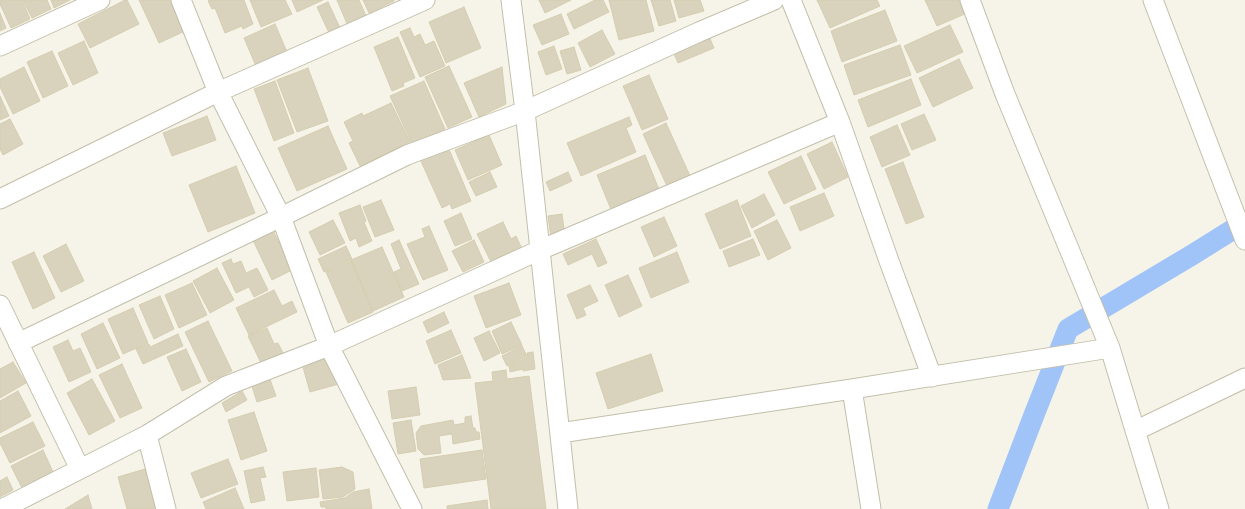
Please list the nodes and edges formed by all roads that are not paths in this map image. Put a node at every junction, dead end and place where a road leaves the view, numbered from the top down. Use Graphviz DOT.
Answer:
graph roads {
  1 [pos="100,0"];
  2 [pos="181,0"];
  3 [pos="425,0"];
  4 [pos="511,0"];
  5 [pos="774,0"];
  6 [pos="791,0"];
  7 [pos="970,0"];
  8 [pos="1153,0"];
  9 [pos="0,46"];
  10 [pos="218,92"];
  11 [pos="525,111"];
  12 [pos="840,122"];
  13 [pos="0,199"];
  14 [pos="281,217"];
  15 [pos="1245,240"];
  16 [pos="540,250"];
  17 [pos="0,305"];
  18 [pos="18,343"];
  19 [pos="329,346"];
  20 [pos="1110,348"];
  21 [pos="932,377"];
  22 [pos="1245,378"];
  23 [pos="852,390"];
  24 [pos="1135,431"];
  25 [pos="560,433"];
  26 [pos="147,435"];
  27 [pos="80,469"];
  28 [pos="2,509"];
  29 [pos="166,509"];
  30 [pos="412,509"];
  31 [pos="568,509"];
  32 [pos="871,509"];
  33 [pos="1159,509"];
  1 -- 9 [label="street"];
  2 -- 10 [label="street"];
  3 -- 10 [label="street"];
  4 -- 11 [label="street"];
  5 -- 11 [label="street"];
  6 -- 12 [label="street"];
  7 -- 20 [label="street"];
  8 -- 15 [label="street"];
  10 -- 13 [label="street"];
  10 -- 14 [label="street"];
  11 -- 14 [label="street"];
  11 -- 16 [label="street"];
  12 -- 16 [label="street"];
  12 -- 21 [label="street"];
  14 -- 18 [label="street"];
  14 -- 19 [label="street"];
  16 -- 19 [label="street"];
  16 -- 25 [label="street"];
  17 -- 18 [label="street"];
  18 -- 27 [label="street"];
  19 -- 26 [label="street"];
  19 -- 30 [label="street"];
  20 -- 21 [label="street"];
  20 -- 24 [label="street"];
  21 -- 23 [label="street"];
  22 -- 24 [label="street"];
  23 -- 25 [label="street"];
  23 -- 32 [label="street"];
  24 -- 33 [label="street"];
  25 -- 31 [label="street"];
  26 -- 27 [label="street"];
  26 -- 29 [label="street"];
  27 -- 28 [label="street"];
}
